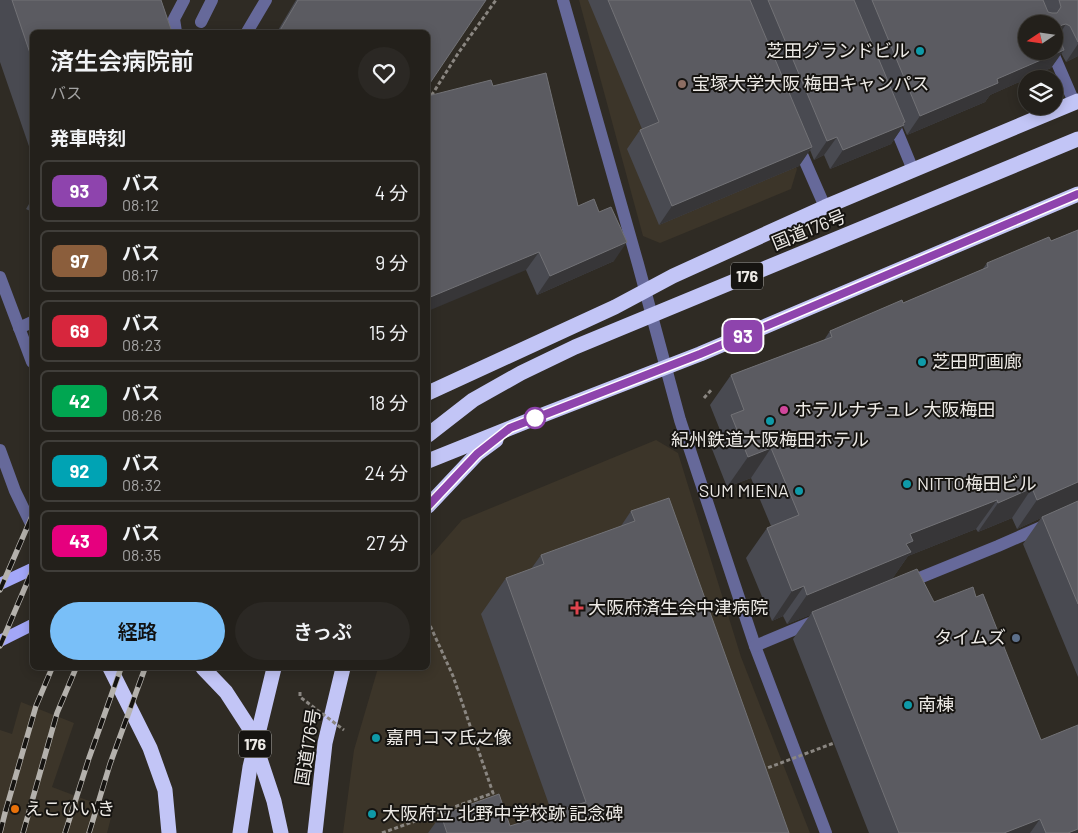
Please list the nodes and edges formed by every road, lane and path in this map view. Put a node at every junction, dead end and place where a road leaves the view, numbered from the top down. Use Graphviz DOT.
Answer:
graph roads {
  1 [pos="184,0"];
  2 [pos="212,0"];
  3 [pos="266,0"];
  4 [pos="496,0"];
  5 [pos="563,0"];
  6 [pos="201,22"];
  7 [pos="176,30"];
  8 [pos="248,30"];
  9 [pos="1056,60"];
  10 [pos="430,98"];
  11 [pos="1076,101"];
  12 [pos="886,106"];
  13 [pos="794,134"];
  14 [pos="1078,139"];
  15 [pos="913,170"];
  16 [pos="1078,194"];
  17 [pos="825,207"];
  18 [pos="0,277"];
  19 [pos="645,291"];
  20 [pos="30,323"];
  21 [pos="18,328"];
  22 [pos="30,357"];
  23 [pos="665,368"];
  24 [pos="430,391"];
  25 [pos="510,428"];
  26 [pos="430,433"];
  27 [pos="0,450"];
  28 [pos="430,460"];
  29 [pos="430,504"];
  30 [pos="1078,511"];
  31 [pos="30,522"];
  32 [pos="30,570"];
  33 [pos="0,584"];
  34 [pos="899,586"];
  35 [pos="827,616"];
  36 [pos="430,625"];
  37 [pos="30,626"];
  38 [pos="0,641"];
  39 [pos="754,646"];
  40 [pos="111,670"];
  41 [pos="205,670"];
  42 [pos="274,670"];
  43 [pos="343,670"];
  44 [pos="299,687"];
  45 [pos="344,730"];
  46 [pos="834,743"];
  47 [pos="760,771"];
  48 [pos="169,833"];
  49 [pos="240,833"];
  50 [pos="281,833"];
  51 [pos="315,833"];
  52 [pos="382,833"];
  53 [pos="826,833"];
  1 -- 7 [label="street"];
  2 -- 6 [label="street"];
  3 -- 8 [label="street"];
  4 -- 10 [label="path"];
  5 -- 19 [label="street"];
  9 -- 11 [label="street"];
  11 -- 15 [label="highway, 国道176号 / 176"];
  12 -- 15 [label="street"];
  13 -- 17 [label="street"];
  14 -- 26 [label="highway, 国道176号 / 176, bridge"];
  15 -- 17 [label="highway, 国道176号 / 176"];
  16 -- 23 [label="highway"];
  17 -- 19 [label="highway, 国道176号 / 176"];
  18 -- 21 [label="street"];
  19 -- 23 [label="street"];
  19 -- 24 [label="highway, 国道176号 / 176"];
  20 -- 21 [label="street"];
  21 -- 22 [label="street"];
  23 -- 25 [label="highway"];
  23 -- 39 [label="street"];
  25 -- 28 [label="highway"];
  25 -- 29 [label="highway"];
  27 -- 31 [label="street"];
  30 -- 34 [label="street"];
  32 -- 33 [label="main road"];
  35 -- 39 [label="street"];
  36 -- 52 [label="path"];
  37 -- 38 [label="main road"];
  39 -- 53 [label="street"];
  40 -- 48 [label="highway"];
  41 -- 50 [label="highway, 176"];
  42 -- 49 [label="highway, 176, bridge"];
  43 -- 51 [label="highway, 国道176号"];
  44 -- 45 [label="path, bridge"];
  46 -- 47 [label="path, bridge"];
}
